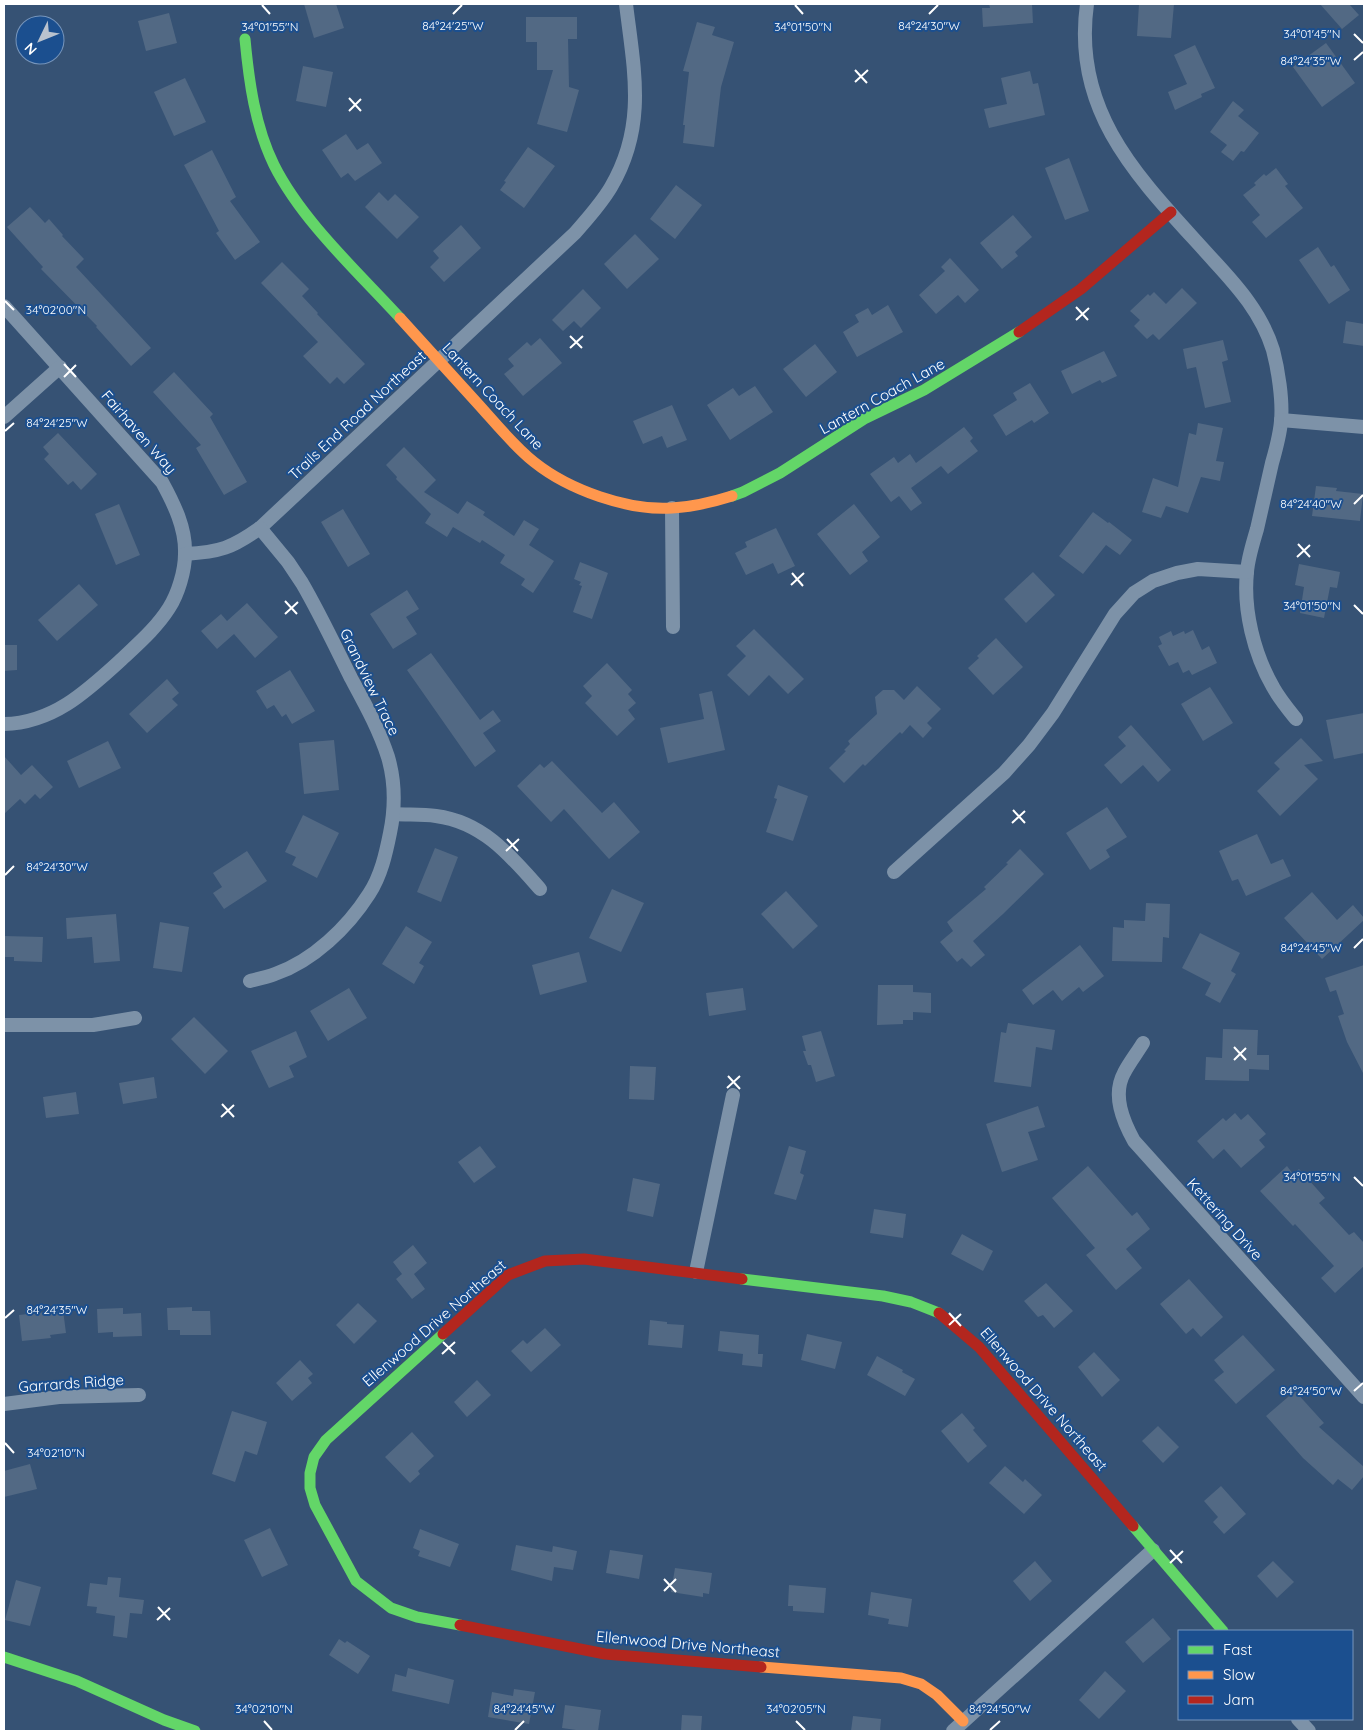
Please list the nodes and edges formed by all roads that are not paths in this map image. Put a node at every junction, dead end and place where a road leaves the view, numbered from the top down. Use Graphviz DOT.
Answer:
graph roads {
  1 [pos="626,4"];
  2 [pos="1087,4"];
  3 [pos="245,39"];
  4 [pos="1171,212"];
  5 [pos="4,306"];
  6 [pos="439,360"];
  7 [pos="60,367"];
  8 [pos="4,417"];
  9 [pos="1281,420"];
  10 [pos="1364,427"];
  11 [pos="672,508"];
  12 [pos="260,528"];
  13 [pos="185,554"];
  14 [pos="1247,572"];
  15 [pos="672,627"];
  16 [pos="1296,719"];
  17 [pos="4,724"];
  18 [pos="394,814"];
  19 [pos="894,872"];
  20 [pos="540,889"];
  21 [pos="250,981"];
  22 [pos="134,1018"];
  23 [pos="4,1025"];
  24 [pos="1143,1043"];
  25 [pos="732,1095"];
  26 [pos="696,1272"];
  27 [pos="140,1395"];
  28 [pos="1364,1397"];
  29 [pos="4,1404"];
  30 [pos="1153,1550"];
  31 [pos="1222,1630"];
  32 [pos="4,1657"];
  33 [pos="1299,1720"];
  34 [pos="958,1726"];
  35 [pos="195,1731"];
  36 [pos="1309,1731"];
  1 -- 6 [label="street, Trails End Road Northeast"];
  2 -- 4 [label="street"];
  3 -- 6 [label="street, Lantern Coach Lane"];
  4 -- 9 [label="street"];
  4 -- 11 [label="street, Lantern Coach Lane"];
  5 -- 7 [label="street, Fairhaven Way"];
  6 -- 11 [label="street, Lantern Coach Lane"];
  6 -- 12 [label="street, Trails End Road Northeast"];
  7 -- 8 [label="street"];
  7 -- 13 [label="street, Fairhaven Way"];
  9 -- 10 [label="street"];
  9 -- 14 [label="street"];
  11 -- 15 [label="street"];
  12 -- 13 [label="street, Trails End Road Northeast"];
  12 -- 18 [label="street, Grandview Trace"];
  13 -- 17 [label="street, Fairhaven Way"];
  14 -- 16 [label="street"];
  14 -- 19 [label="street"];
  18 -- 20 [label="street"];
  18 -- 21 [label="street, Grandview Trace"];
  22 -- 23 [label="street"];
  24 -- 28 [label="street, Kettering Drive"];
  25 -- 26 [label="street"];
  26 -- 30 [label="street, Ellenwood Drive Northeast"];
  26 -- 34 [label="street, Ellenwood Drive Northeast"];
  27 -- 29 [label="street, Garrards Ridge"];
  30 -- 31 [label="street, Ellenwood Drive Northeast"];
  30 -- 34 [label="street"];
  32 -- 35 [label="street"];
  33 -- 36 [label="street"];
}
